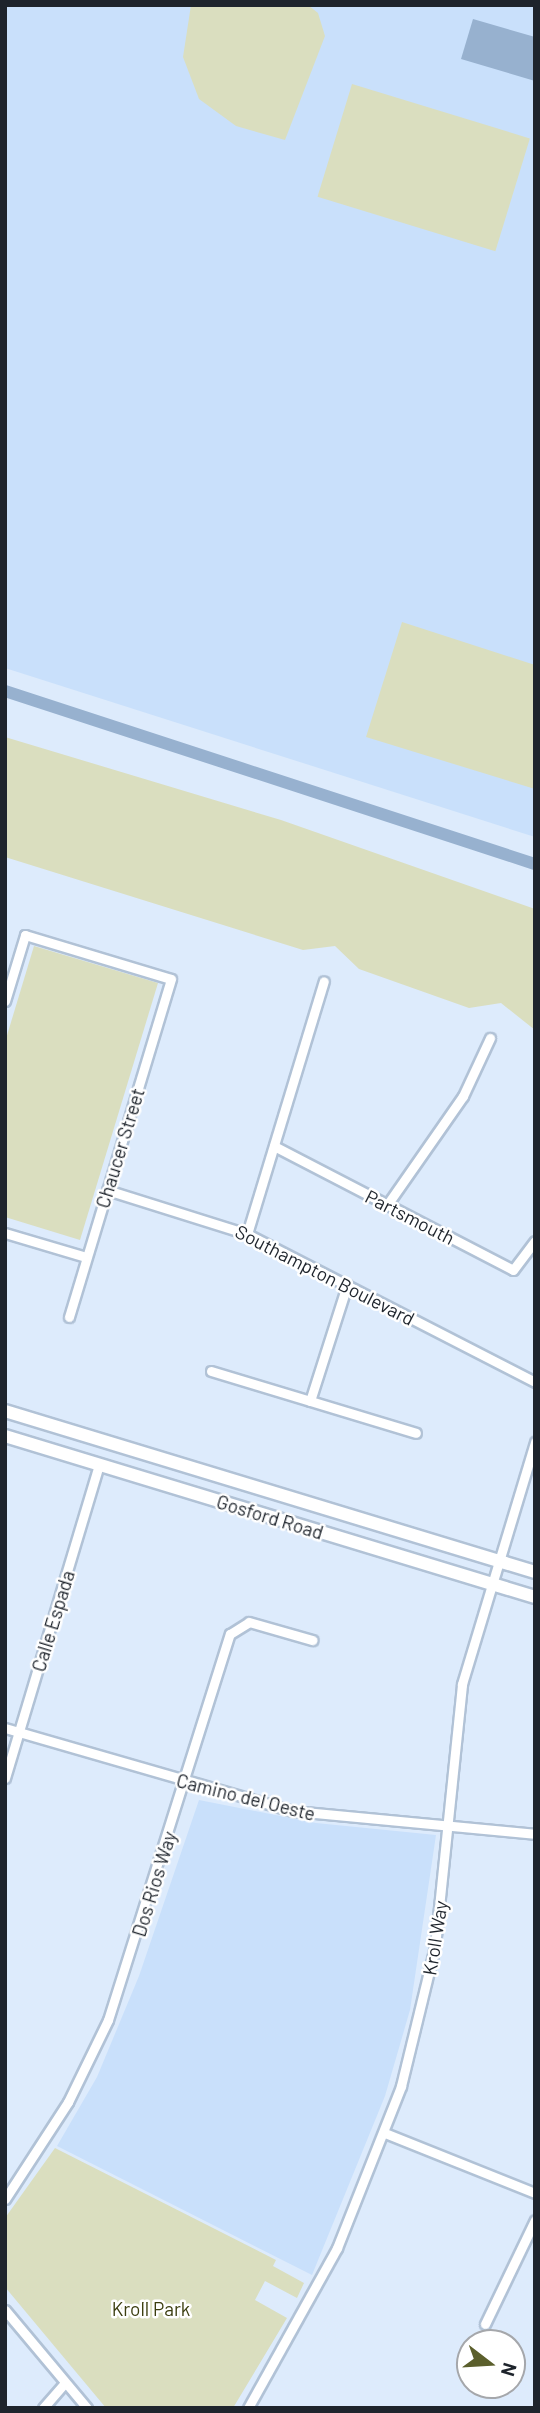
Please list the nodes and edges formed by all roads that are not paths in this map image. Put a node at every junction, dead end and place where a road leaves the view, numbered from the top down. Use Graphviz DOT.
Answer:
graph roads {
  1 [pos="324,981"];
  2 [pos="5,1002"];
  3 [pos="489,1038"];
  4 [pos="274,1146"];
  5 [pos="107,1190"];
  6 [pos="387,1205"];
  7 [pos="5,1233"];
  8 [pos="247,1234"];
  9 [pos="535,1241"];
  10 [pos="86,1257"];
  11 [pos="347,1285"];
  12 [pos="69,1317"];
  13 [pos="211,1371"];
  14 [pos="535,1382"];
  15 [pos="310,1401"];
  16 [pos="5,1411"];
  17 [pos="416,1433"];
  18 [pos="5,1436"];
  19 [pos="535,1442"];
  20 [pos="99,1464"];
  21 [pos="496,1560"];
  22 [pos="535,1572"];
  23 [pos="490,1583"];
  24 [pos="535,1597"];
  25 [pos="312,1640"];
  26 [pos="5,1728"];
  27 [pos="19,1732"];
  28 [pos="5,1778"];
  29 [pos="185,1782"];
  30 [pos="448,1827"];
  31 [pos="535,1834"];
  32 [pos="385,2133"];
  33 [pos="535,2193"];
  34 [pos="5,2199"];
  35 [pos="535,2220"];
  36 [pos="5,2309"];
  37 [pos="485,2324"];
  38 [pos="64,2384"];
  39 [pos="43,2408"];
  40 [pos="87,2408"];
  41 [pos="248,2408"];
  1 -- 4 [label="street"];
  2 -- 5 [label="street, Chaucer Street"];
  3 -- 6 [label="street"];
  4 -- 6 [label="street, Partsmouth"];
  4 -- 8 [label="street"];
  5 -- 8 [label="street, Southampton Boulevard"];
  5 -- 10 [label="street, Chaucer Street"];
  6 -- 9 [label="street, Partsmouth"];
  7 -- 10 [label="street"];
  8 -- 11 [label="street, Southampton Boulevard"];
  10 -- 12 [label="street, Chaucer Street"];
  11 -- 14 [label="street, Southampton Boulevard"];
  11 -- 15 [label="street"];
  13 -- 15 [label="street"];
  15 -- 17 [label="street"];
  16 -- 21 [label="main road, Gosford Road"];
  18 -- 20 [label="main road, Gosford Road"];
  19 -- 21 [label="street, Kroll Way"];
  20 -- 23 [label="main road, Gosford Road"];
  20 -- 27 [label="street, Calle Espada"];
  21 -- 22 [label="main road, Gosford Road"];
  21 -- 23 [label="street, Kroll Way"];
  23 -- 24 [label="main road, Gosford Road"];
  23 -- 30 [label="street, Kroll Way"];
  25 -- 29 [label="street, Dos Rios Way"];
  26 -- 27 [label="street, Camino del Oeste"];
  27 -- 28 [label="street, Calle Espada"];
  27 -- 29 [label="street, Camino del Oeste"];
  29 -- 30 [label="street, Camino del Oeste"];
  29 -- 34 [label="street, Dos Rios Way"];
  30 -- 31 [label="street, Camino del Oeste"];
  30 -- 32 [label="street, Kroll Way"];
  32 -- 33 [label="street"];
  32 -- 41 [label="street, Kroll Way"];
  35 -- 37 [label="street"];
  36 -- 38 [label="street"];
  38 -- 39 [label="street"];
  38 -- 40 [label="street"];
}
